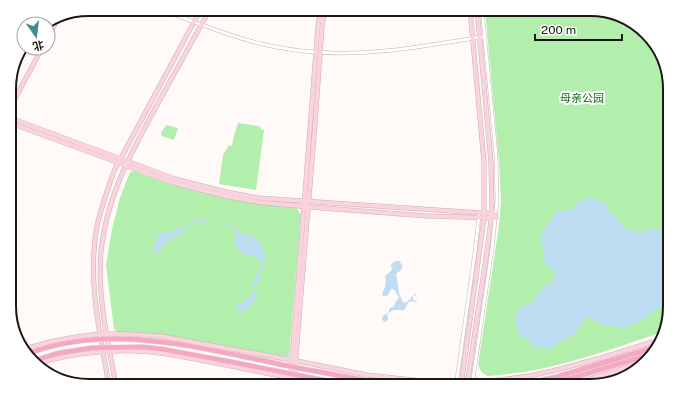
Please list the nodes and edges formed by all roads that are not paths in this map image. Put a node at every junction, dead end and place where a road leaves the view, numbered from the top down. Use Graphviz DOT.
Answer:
graph roads {
  1 [pos="178,16"];
  2 [pos="197,16"];
  3 [pos="206,16"];
  4 [pos="320,16"];
  5 [pos="324,16"];
  6 [pos="470,16"];
  7 [pos="478,16"];
  8 [pos="482,16"];
  9 [pos="194,22"];
  10 [pos="201,25"];
  11 [pos="482,37"];
  12 [pos="472,39"];
  13 [pos="318,52"];
  14 [pos="38,56"];
  15 [pos="16,97"];
  16 [pos="16,120"];
  17 [pos="16,125"];
  18 [pos="119,160"];
  19 [pos="127,163"];
  20 [pos="307,202"];
  21 [pos="306,207"];
  22 [pos="479,215"];
  23 [pos="484,215"];
  24 [pos="494,216"];
  25 [pos="100,337"];
  26 [pos="107,337"];
  27 [pos="654,342"];
  28 [pos="29,348"];
  29 [pos="649,349"];
  30 [pos="103,350"];
  31 [pos="109,350"];
  32 [pos="32,352"];
  33 [pos="643,357"];
  34 [pos="39,359"];
  35 [pos="294,361"];
  36 [pos="43,363"];
  37 [pos="632,366"];
  38 [pos="294,367"];
  39 [pos="293,376"];
  40 [pos="108,379"];
  41 [pos="115,379"];
  42 [pos="292,379"];
  43 [pos="294,379"];
  44 [pos="304,379"];
  45 [pos="311,379"];
  46 [pos="360,379"];
  47 [pos="403,379"];
  48 [pos="459,379"];
  49 [pos="459,379"];
  50 [pos="471,379"];
  51 [pos="507,379"];
  52 [pos="546,379"];
  53 [pos="568,379"];
  54 [pos="590,379"];
  1 -- 9 [label="street"];
  2 -- 9 [label="street"];
  3 -- 10 [label="street"];
  4 -- 13 [label="street"];
  5 -- 13 [label="street"];
  6 -- 12 [label="street"];
  7 -- 11 [label="street"];
  8 -- 11 [label="street"];
  9 -- 10 [label="street"];
  9 -- 18 [label="street"];
  10 -- 13 [label="street"];
  10 -- 19 [label="street"];
  11 -- 12 [label="street"];
  11 -- 24 [label="street"];
  12 -- 13 [label="street"];
  12 -- 23 [label="street"];
  13 -- 20 [label="street"];
  14 -- 15 [label="street"];
  16 -- 18 [label="street"];
  17 -- 18 [label="street"];
  18 -- 19 [label="street"];
  18 -- 25 [label="street"];
  19 -- 20 [label="street"];
  19 -- 21 [label="street"];
  19 -- 26 [label="street"];
  20 -- 21 [label="street"];
  20 -- 22 [label="street"];
  21 -- 22 [label="street"];
  21 -- 35 [label="street"];
  22 -- 23 [label="street"];
  22 -- 49 [label="street"];
  23 -- 24 [label="street"];
  23 -- 48 [label="street"];
  24 -- 50 [label="street"];
  25 -- 26 [label="main road"];
  25 -- 28 [label="street"];
  25 -- 30 [label="street"];
  25 -- 32 [label="main road"];
  26 -- 31 [label="street"];
  26 -- 35 [label="street"];
  26 -- 38 [label="main road"];
  27 -- 51 [label="street"];
  29 -- 52 [label="main road"];
  30 -- 31 [label="main road"];
  30 -- 34 [label="main road"];
  30 -- 36 [label="street"];
  30 -- 40 [label="street"];
  31 -- 39 [label="main road"];
  31 -- 41 [label="street"];
  33 -- 53 [label="main road"];
  35 -- 38 [label="street"];
  35 -- 47 [label="street"];
  37 -- 54 [label="street"];
  38 -- 39 [label="street"];
  38 -- 46 [label="main road"];
  39 -- 42 [label="street"];
  39 -- 43 [label="street"];
  39 -- 44 [label="street"];
  39 -- 45 [label="main road"];
}
